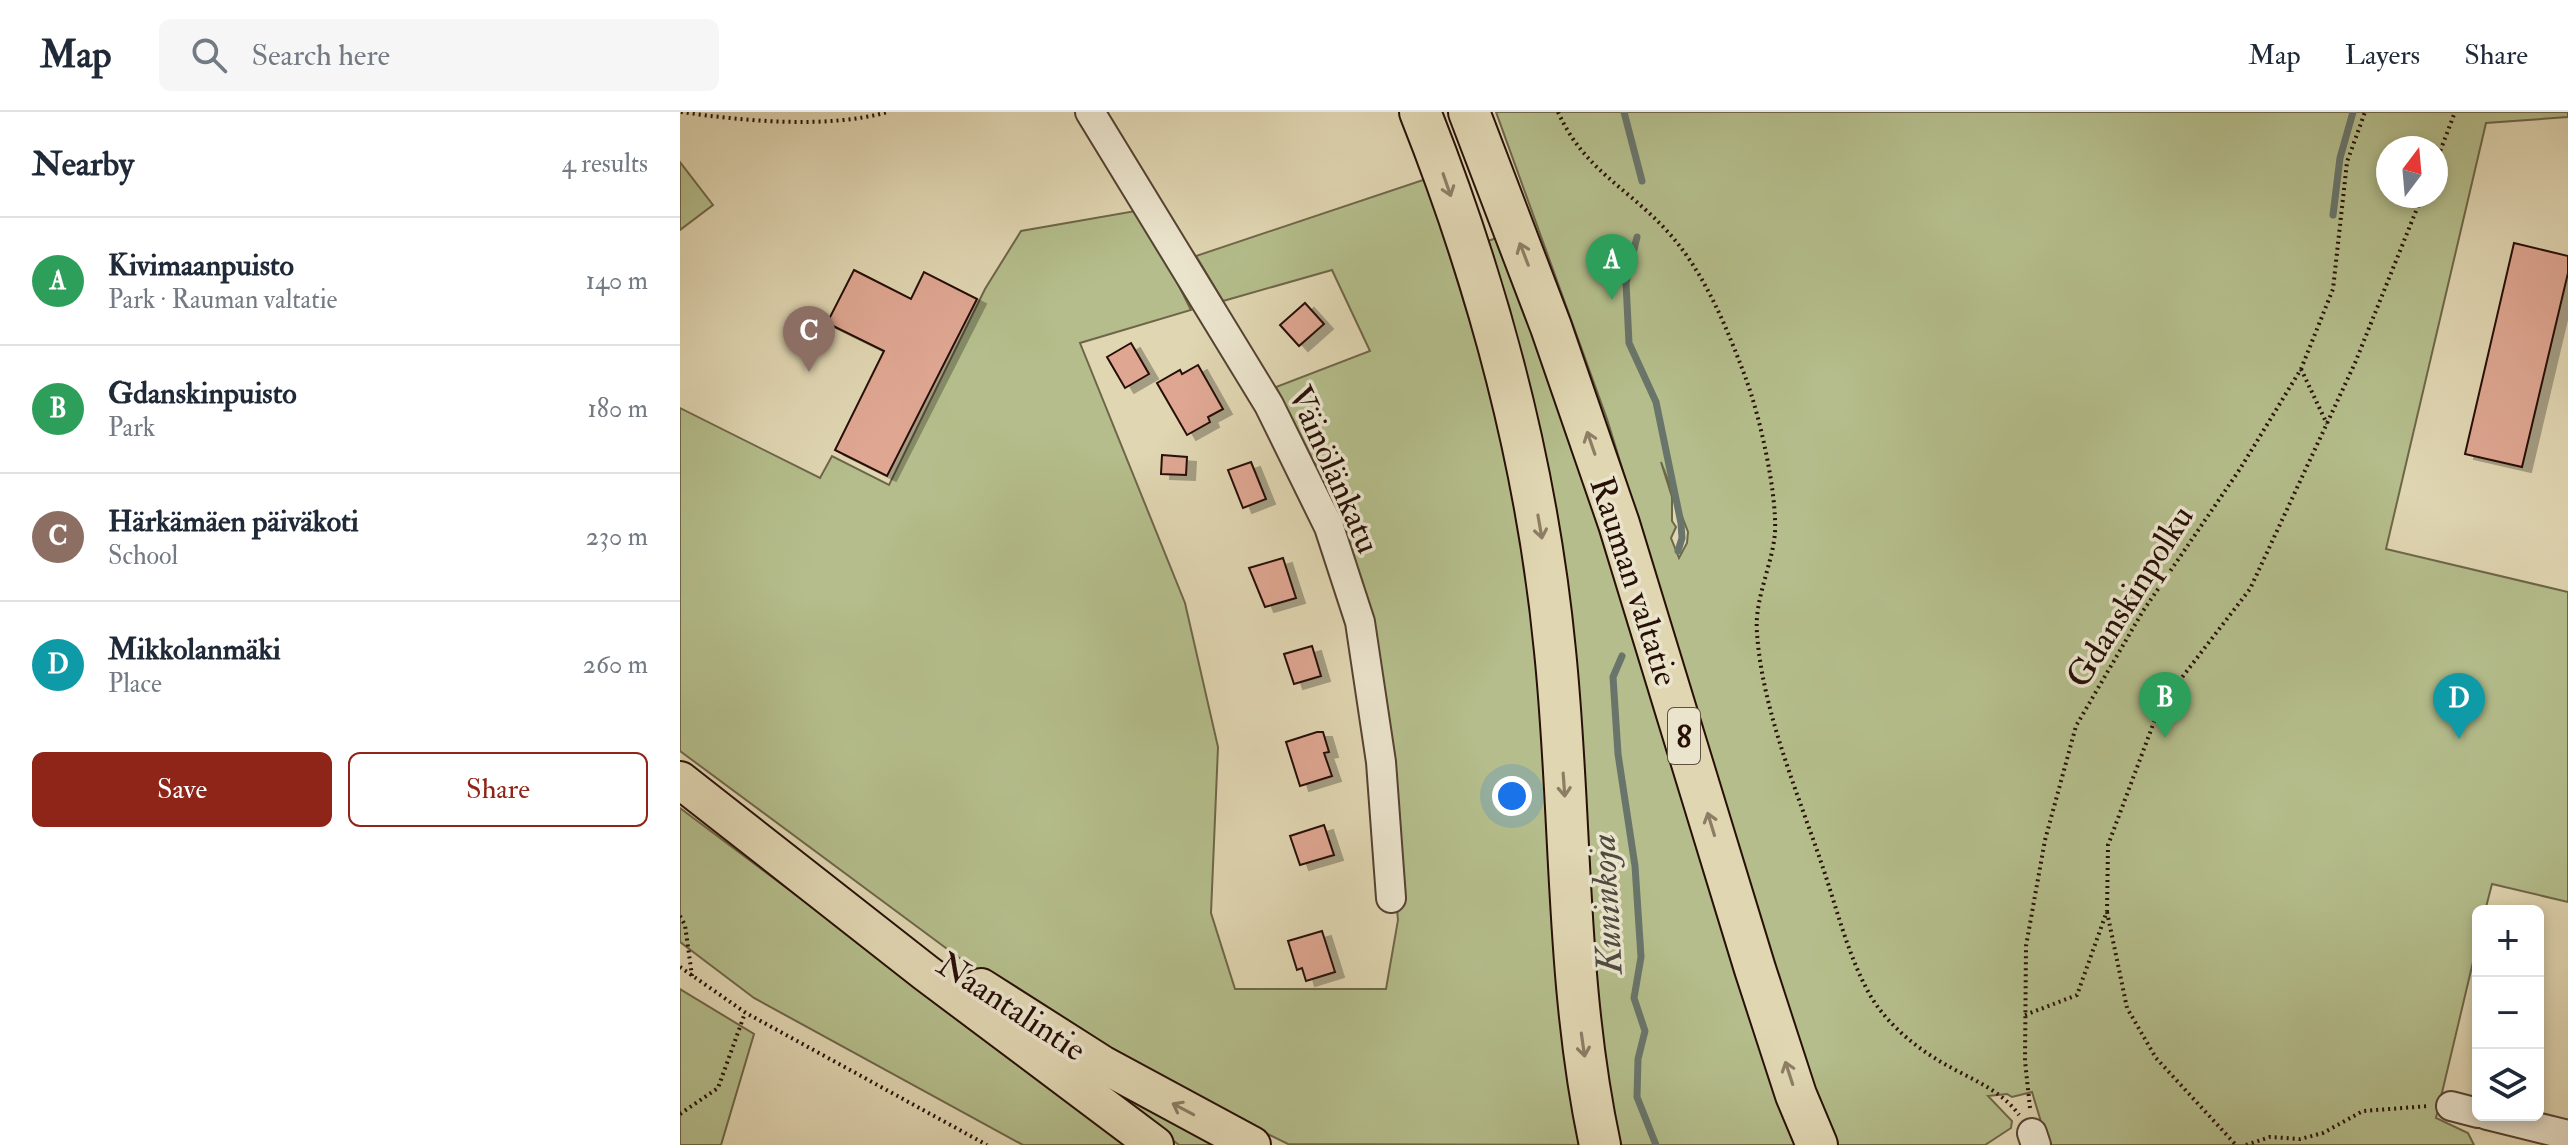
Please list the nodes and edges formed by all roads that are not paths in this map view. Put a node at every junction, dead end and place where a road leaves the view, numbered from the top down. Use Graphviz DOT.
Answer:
graph roads {
  1 [pos="1090,112"];
  2 [pos="1420,112"];
  3 [pos="1469,112"];
  4 [pos="680,780"];
  5 [pos="779,855"];
  6 [pos="1391,898"];
  7 [pos="2490,1121"];
  8 [pos="2568,1135"];
  9 [pos="1155,1145"];
  10 [pos="1252,1145"];
  11 [pos="1600,1145"];
  12 [pos="1817,1145"];
  1 -- 6 [label="street, Väinölänkatu"];
  2 -- 11 [label="highway, Rauman valtatie, one-way"];
  12 -- 3 [label="highway, Rauman valtatie / 8, one-way"];
  4 -- 5 [label="main road, Naantalintie"];
  5 -- 9 [label="main road, Naantalintie"];
  10 -- 5 [label="main road, Naantalintie, one-way"];
  7 -- 8 [label="street"];
}
